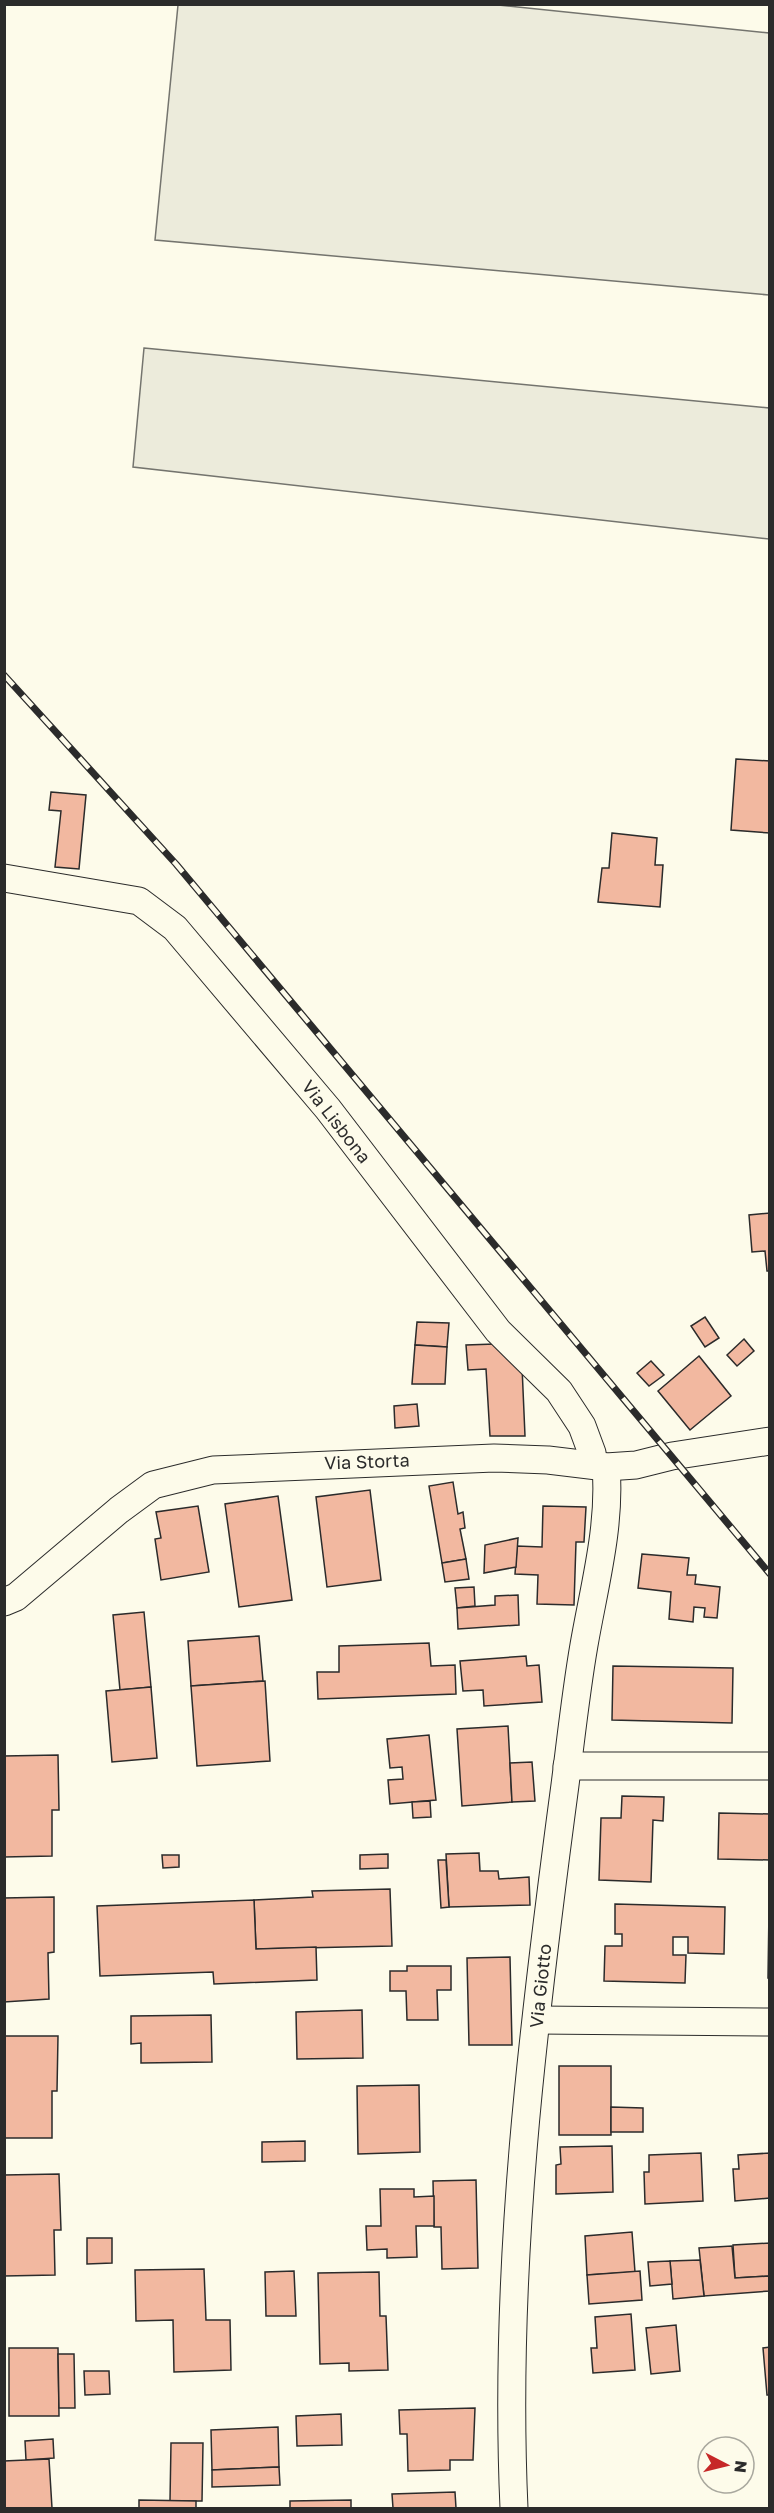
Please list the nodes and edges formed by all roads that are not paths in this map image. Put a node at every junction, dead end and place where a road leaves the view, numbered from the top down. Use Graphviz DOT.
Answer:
graph roads {
  1 [pos="4,878"];
  2 [pos="770,1441"];
  3 [pos="600,1466"];
  4 [pos="4,1602"];
  5 [pos="567,1766"];
  6 [pos="770,1766"];
  7 [pos="537,2020"];
  8 [pos="770,2022"];
  9 [pos="514,2508"];
  1 -- 3 [label="street, Via Lisbona"];
  2 -- 3 [label="street, Via Storta"];
  3 -- 4 [label="street, Via Storta"];
  3 -- 5 [label="street, Via Giotto"];
  5 -- 6 [label="street"];
  5 -- 7 [label="street, Via Giotto"];
  7 -- 8 [label="street"];
  7 -- 9 [label="street, Via Giotto"];
}
